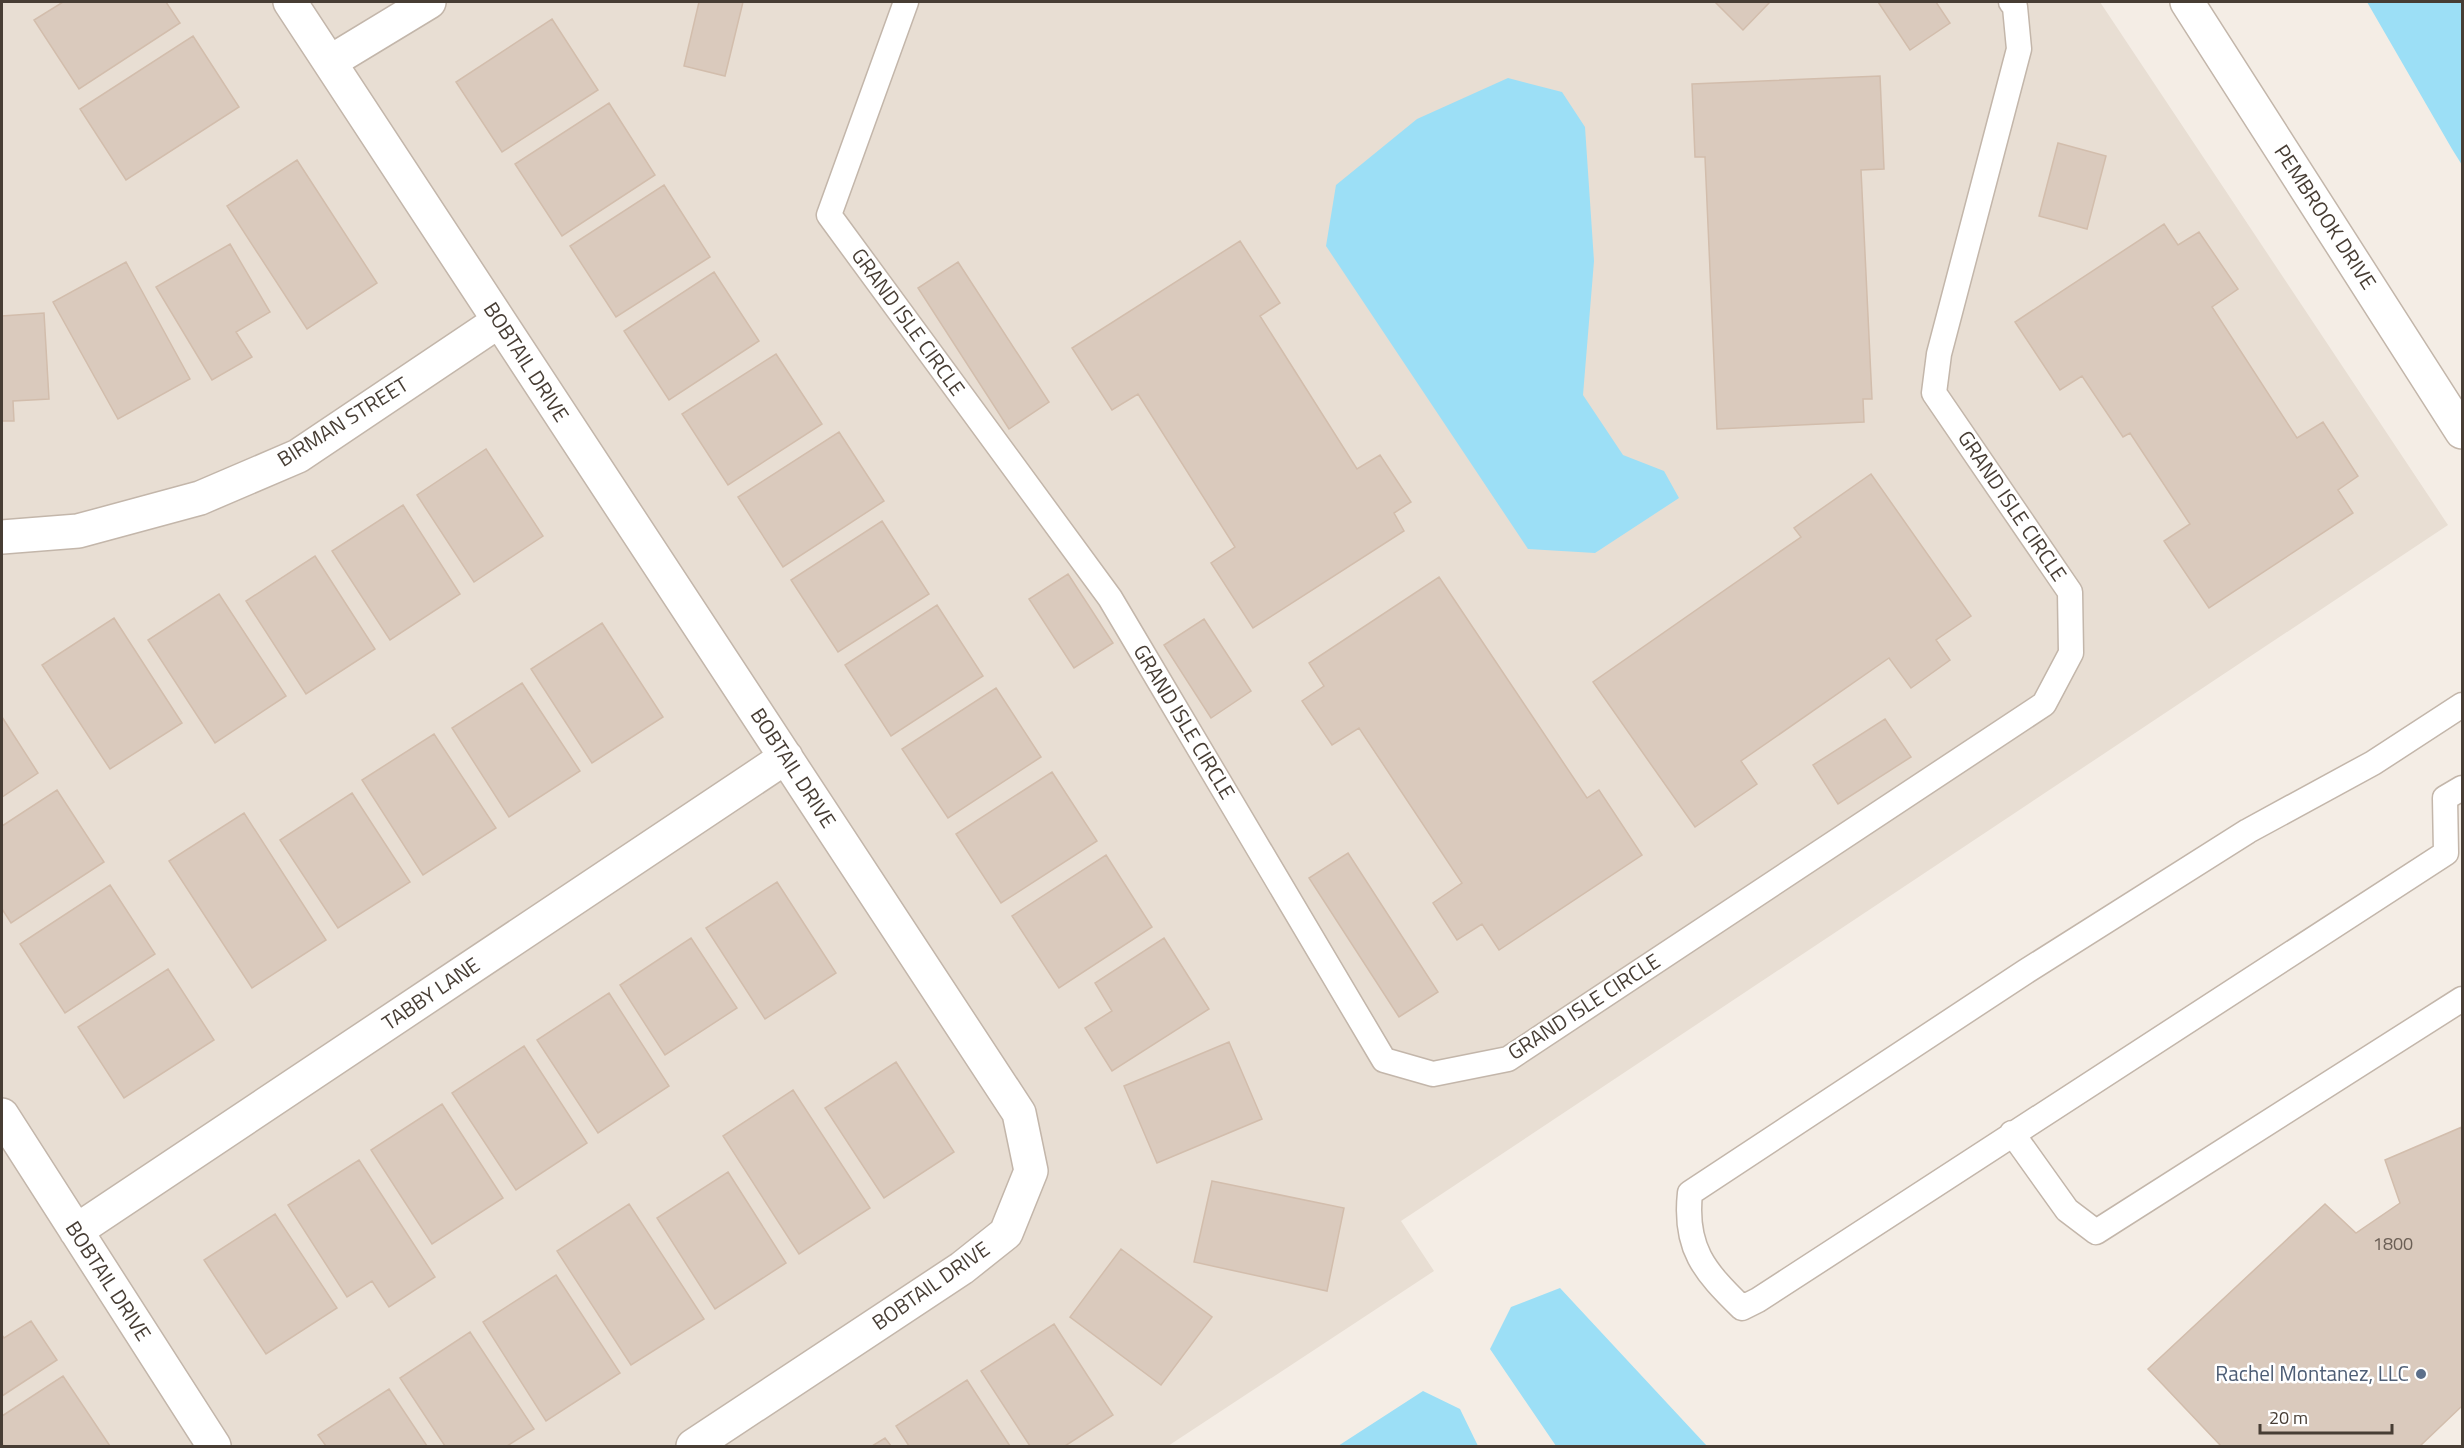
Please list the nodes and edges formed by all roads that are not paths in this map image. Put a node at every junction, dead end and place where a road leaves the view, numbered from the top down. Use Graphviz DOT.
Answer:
graph roads {
  1 [pos="290,2"];
  2 [pos="429,2"];
  3 [pos="906,2"];
  4 [pos="2011,2"];
  5 [pos="2187,2"];
  6 [pos="330,62"];
  7 [pos="499,321"];
  8 [pos="2463,432"];
  9 [pos="2,537"];
  10 [pos="2463,705"];
  11 [pos="786,757"];
  12 [pos="2463,788"];
  13 [pos="2463,999"];
  14 [pos="2,1115"];
  15 [pos="2012,1133"];
  16 [pos="76,1231"];
  17 [pos="214,1446"];
  18 [pos="693,1446"];
  1 -- 6 [label="street, BOBTAIL DRIVE"];
  2 -- 6 [label="street"];
  3 -- 4 [label="lane, GRAND ISLE CIRCLE"];
  5 -- 8 [label="street, PEMBROOK DRIVE"];
  6 -- 7 [label="street, BOBTAIL DRIVE"];
  7 -- 9 [label="street, BIRMAN STREET"];
  7 -- 11 [label="street, BOBTAIL DRIVE"];
  10 -- 15 [label="lane"];
  11 -- 16 [label="street, TABBY LANE"];
  11 -- 18 [label="street, BOBTAIL DRIVE"];
  12 -- 15 [label="lane"];
  13 -- 15 [label="lane"];
  14 -- 16 [label="street, BOBTAIL DRIVE"];
  16 -- 17 [label="street, BOBTAIL DRIVE"];
}
